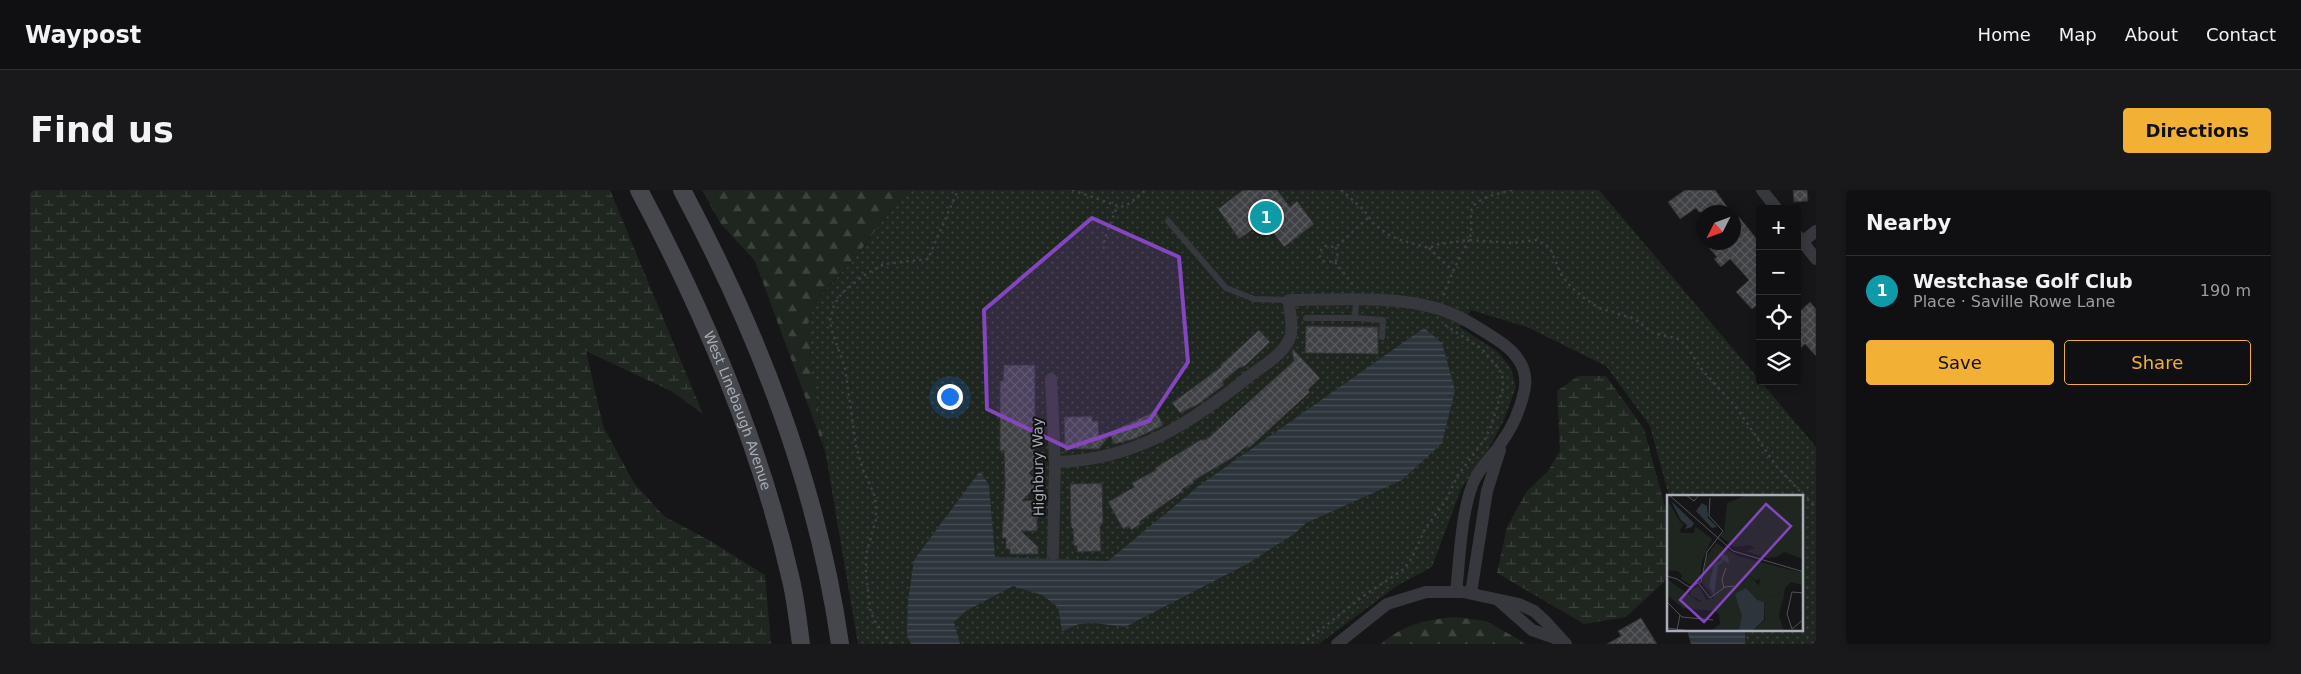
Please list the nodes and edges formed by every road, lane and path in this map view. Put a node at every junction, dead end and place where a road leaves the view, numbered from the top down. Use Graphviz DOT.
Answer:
graph roads {
  1 [pos="639,190"];
  2 [pos="682,190"];
  3 [pos="958,190"];
  4 [pos="1072,190"];
  5 [pos="1146,190"];
  6 [pos="1341,190"];
  7 [pos="1512,190"];
  8 [pos="1762,190"];
  9 [pos="1774,205"];
  10 [pos="1118,206"];
  11 [pos="1369,217"];
  12 [pos="1168,221"];
  13 [pos="1816,231"];
  14 [pos="1801,238"];
  15 [pos="1469,240"];
  16 [pos="1801,240"];
  17 [pos="1336,247"];
  18 [pos="1429,248"];
  19 [pos="1104,249"];
  20 [pos="1816,259"];
  21 [pos="1335,262"];
  22 [pos="1453,271"];
  23 [pos="1289,300"];
  24 [pos="1356,300"];
  25 [pos="1441,309"];
  26 [pos="1306,318"];
  27 [pos="1355,318"];
  28 [pos="1382,337"];
  29 [pos="1051,379"];
  30 [pos="1502,443"];
  31 [pos="1055,462"];
  32 [pos="1804,495"];
  33 [pos="1804,495"];
  34 [pos="1816,508"];
  35 [pos="1053,554"];
  36 [pos="1456,592"];
  37 [pos="1471,593"];
  38 [pos="1564,643"];
  39 [pos="801,644"];
  40 [pos="840,644"];
  41 [pos="891,644"];
  42 [pos="1302,644"];
  43 [pos="1337,644"];
  1 -- 39 [label="main road, West Linebaugh Avenue"];
  2 -- 40 [label="main road"];
  3 -- 41 [label="path"];
  4 -- 10 [label="path"];
  5 -- 10 [label="path"];
  6 -- 11 [label="path"];
  7 -- 15 [label="path"];
  8 -- 9 [label="street"];
  10 -- 19 [label="path"];
  11 -- 17 [label="path"];
  11 -- 18 [label="path"];
  12 -- 23 [label="lane"];
  13 -- 14 [label="street"];
  15 -- 18 [label="path"];
  15 -- 22 [label="path"];
  15 -- 32 [label="path"];
  16 -- 20 [label="street"];
  17 -- 21 [label="path"];
  17 -- 21 [label="path"];
  18 -- 22 [label="path"];
  21 -- 24 [label="path"];
  22 -- 25 [label="path"];
  23 -- 24 [label="street"];
  23 -- 31 [label="street"];
  24 -- 25 [label="street"];
  24 -- 27 [label="lane"];
  25 -- 30 [label="street"];
  25 -- 42 [label="path"];
  26 -- 27 [label="lane"];
  27 -- 28 [label="lane"];
  29 -- 31 [label="street, Highbury Way"];
  30 -- 36 [label="street"];
  30 -- 37 [label="street"];
  31 -- 35 [label="street, Highbury Way"];
  33 -- 34 [label="path"];
  36 -- 37 [label="street"];
  36 -- 43 [label="street"];
  37 -- 38 [label="street"];
}
